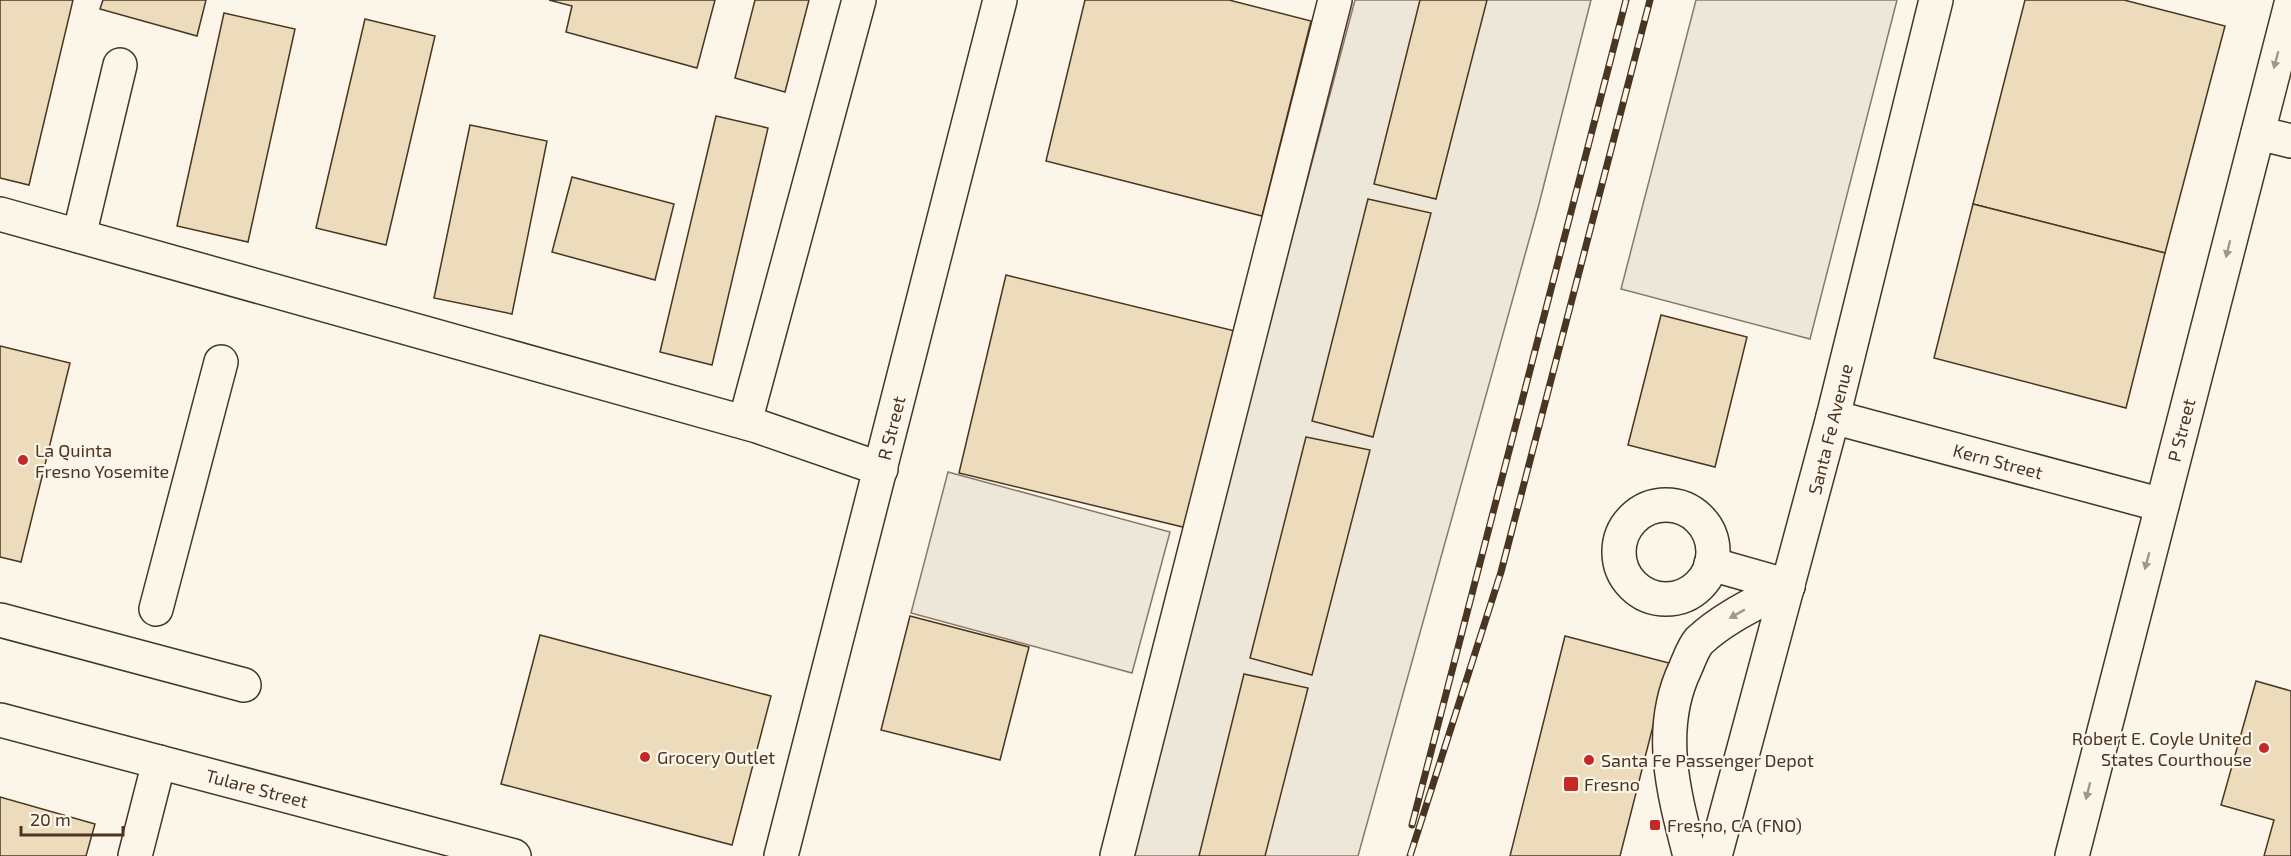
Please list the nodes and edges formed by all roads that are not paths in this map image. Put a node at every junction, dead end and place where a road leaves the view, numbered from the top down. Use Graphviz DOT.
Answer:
graph roads {
  1 [pos="859,0"];
  2 [pos="1000,0"];
  3 [pos="1335,0"];
  4 [pos="1936,0"];
  5 [pos="2291,4"];
  6 [pos="120,65"];
  7 [pos="2258,133"];
  8 [pos="2291,141"];
  9 [pos="0,214"];
  10 [pos="79,236"];
  11 [pos="221,362"];
  12 [pos="1833,417"];
  13 [pos="746,422"];
  14 [pos="880,469"];
  15 [pos="2162,505"];
  16 [pos="1711,564"];
  17 [pos="1788,586"];
  18 [pos="156,609"];
  19 [pos="0,620"];
  20 [pos="244,685"];
  21 [pos="0,720"];
  22 [pos="159,762"];
  23 [pos="462,849"];
  24 [pos="135,856"];
  25 [pos="514,856"];
  26 [pos="781,856"];
  27 [pos="1117,856"];
  28 [pos="1690,856"];
  29 [pos="1715,856"];
  30 [pos="2072,856"];
  1 -- 13 [label="street"];
  2 -- 14 [label="street, R Street"];
  3 -- 27 [label="street"];
  4 -- 12 [label="street, Santa Fe Avenue"];
  5 -- 7 [label="street, P Street, one-way"];
  6 -- 10 [label="street"];
  7 -- 8 [label="street"];
  7 -- 15 [label="street, P Street, one-way"];
  9 -- 10 [label="street"];
  10 -- 13 [label="street"];
  11 -- 18 [label="street"];
  12 -- 15 [label="street, Kern Street"];
  12 -- 17 [label="street, Santa Fe Avenue"];
  13 -- 14 [label="street"];
  14 -- 26 [label="street, R Street"];
  15 -- 30 [label="street, P Street, one-way"];
  16 -- 17 [label="street"];
  17 -- 28 [label="street, one-way"];
  17 -- 29 [label="street, Santa Fe Avenue"];
  19 -- 20 [label="street"];
  21 -- 22 [label="street, Tulare Street"];
  22 -- 23 [label="street, Tulare Street"];
  22 -- 24 [label="street"];
  23 -- 25 [label="street, Tulare Street"];
}
